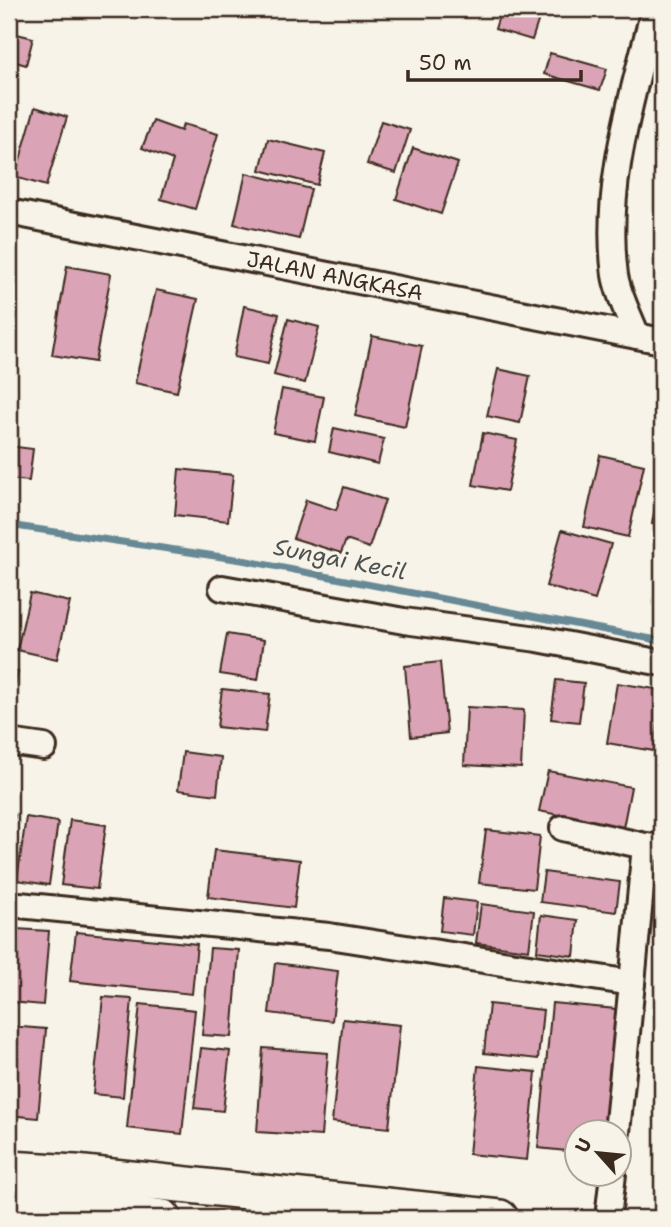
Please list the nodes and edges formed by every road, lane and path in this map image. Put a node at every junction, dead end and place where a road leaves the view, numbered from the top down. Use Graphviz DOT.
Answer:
graph roads {
  1 [pos="654,9"];
  2 [pos="9,212"];
  3 [pos="637,336"];
  4 [pos="662,341"];
  5 [pos="222,587"];
  6 [pos="662,663"];
  7 [pos="9,742"];
  8 [pos="44,747"];
  9 [pos="563,828"];
  10 [pos="653,847"];
  11 [pos="9,904"];
  12 [pos="632,983"];
  13 [pos="618,1118"];
  14 [pos="9,1169"];
  15 [pos="611,1188"];
  16 [pos="72,1198"];
  17 [pos="9,1199"];
  18 [pos="163,1218"];
  19 [pos="500,1218"];
  20 [pos="608,1218"];
  1 -- 3 [label="street"];
  2 -- 3 [label="street, JALAN ANGKASA"];
  3 -- 4 [label="street, JALAN ANGKASA"];
  5 -- 6 [label="street"];
  7 -- 8 [label="street"];
  9 -- 10 [label="street"];
  10 -- 12 [label="street"];
  11 -- 12 [label="street"];
  12 -- 13 [label="street"];
  14 -- 16 [label="highway"];
  15 -- 20 [label="street"];
  16 -- 17 [label="highway"];
  16 -- 18 [label="highway"];
  16 -- 19 [label="highway"];
}
